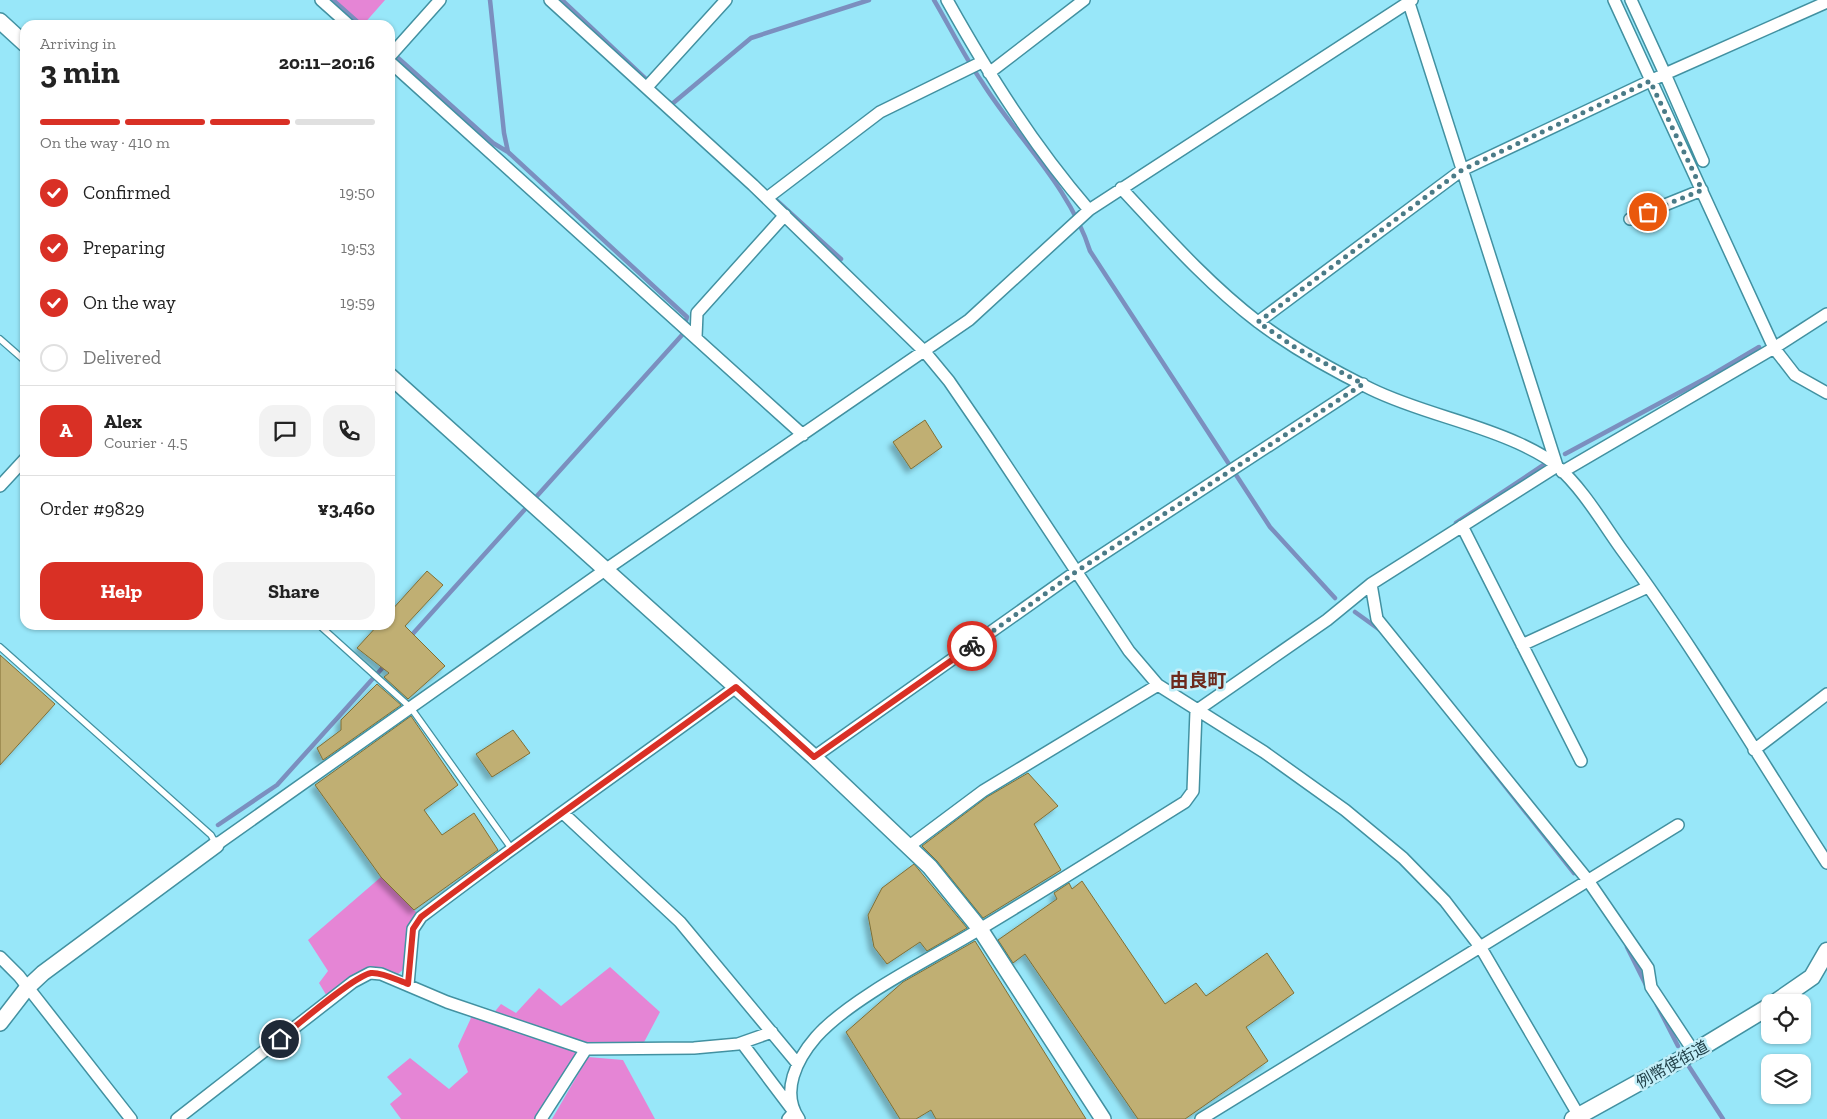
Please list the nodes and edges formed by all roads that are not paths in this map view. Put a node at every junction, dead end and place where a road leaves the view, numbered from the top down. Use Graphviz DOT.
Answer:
graph roads {
  1 [pos="320,0"];
  2 [pos="440,0"];
  3 [pos="550,0"];
  4 [pos="726,0"];
  5 [pos="948,0"];
  6 [pos="1084,0"];
  7 [pos="1614,0"];
  8 [pos="1632,0"];
  9 [pos="1410,1"];
  10 [pos="1827,2"];
  11 [pos="343,20"];
  12 [pos="0,21"];
  13 [pos="20,39"];
  14 [pos="395,50"];
  15 [pos="982,62"];
  16 [pos="395,66"];
  17 [pos="989,73"];
  18 [pos="1665,74"];
  19 [pos="1650,81"];
  20 [pos="647,87"];
  21 [pos="1703,161"];
  22 [pos="1462,170"];
  23 [pos="1121,188"];
  24 [pos="1702,190"];
  25 [pos="767,198"];
  26 [pos="1089,210"];
  27 [pos="785,215"];
  28 [pos="1630,219"];
  29 [pos="1827,314"];
  30 [pos="1258,322"];
  31 [pos="696,337"];
  32 [pos="0,339"];
  33 [pos="1774,348"];
  34 [pos="925,352"];
  35 [pos="20,357"];
  36 [pos="395,381"];
  37 [pos="1363,384"];
  38 [pos="1827,393"];
  39 [pos="802,435"];
  40 [pos="20,464"];
  41 [pos="1559,468"];
  42 [pos="0,486"];
  43 [pos="1462,526"];
  44 [pos="605,570"];
  45 [pos="1077,571"];
  46 [pos="1371,584"];
  47 [pos="1648,587"];
  48 [pos="325,630"];
  49 [pos="1522,645"];
  50 [pos="0,647"];
  51 [pos="1158,685"];
  52 [pos="736,687"];
  53 [pos="1827,694"];
  54 [pos="411,708"];
  55 [pos="1196,711"];
  56 [pos="1754,750"];
  57 [pos="814,757"];
  58 [pos="1581,761"];
  59 [pos="564,814"];
  60 [pos="1678,825"];
  61 [pos="216,844"];
  62 [pos="908,847"];
  63 [pos="511,848"];
  64 [pos="1827,863"];
  65 [pos="1587,879"];
  66 [pos="980,929"];
  67 [pos="1481,948"];
  68 [pos="0,957"];
  69 [pos="1826,959"];
  70 [pos="408,984"];
  71 [pos="27,988"];
  72 [pos="1788,994"];
  73 [pos="1761,1011"];
  74 [pos="0,1023"];
  75 [pos="772,1032"];
  76 [pos="742,1043"];
  77 [pos="586,1049"];
  78 [pos="1694,1052"];
  79 [pos="797,1062"];
  80 [pos="794,1117"];
  81 [pos="1576,1117"];
  82 [pos="131,1119"];
  83 [pos="177,1119"];
  84 [pos="541,1119"];
  85 [pos="1103,1119"];
  86 [pos="1201,1119"];
  1 -- 11 [label="street"];
  2 -- 14 [label="street"];
  3 -- 20 [label="street"];
  4 -- 20 [label="street"];
  5 -- 15 [label="street"];
  6 -- 17 [label="street"];
  7 -- 19 [label="street"];
  8 -- 18 [label="street"];
  9 -- 22 [label="street"];
  9 -- 23 [label="street"];
  10 -- 18 [label="street"];
  12 -- 13 [label="street"];
  15 -- 17 [label="street"];
  15 -- 25 [label="street"];
  16 -- 31 [label="street"];
  17 -- 26 [label="street"];
  18 -- 19 [label="street"];
  18 -- 21 [label="street"];
  19 -- 22 [label="street"];
  19 -- 24 [label="street"];
  20 -- 25 [label="street"];
  22 -- 30 [label="street"];
  22 -- 41 [label="street"];
  23 -- 26 [label="street"];
  23 -- 30 [label="street"];
  24 -- 28 [label="street"];
  24 -- 33 [label="street"];
  25 -- 27 [label="street"];
  26 -- 34 [label="street"];
  27 -- 31 [label="street"];
  27 -- 34 [label="street"];
  29 -- 33 [label="street"];
  30 -- 37 [label="street"];
  31 -- 39 [label="street"];
  32 -- 35 [label="lane"];
  33 -- 38 [label="street"];
  33 -- 41 [label="street"];
  34 -- 39 [label="street"];
  34 -- 45 [label="street"];
  36 -- 44 [label="street"];
  37 -- 41 [label="street"];
  37 -- 45 [label="street"];
  39 -- 44 [label="street"];
  40 -- 42 [label="street"];
  41 -- 43 [label="street"];
  41 -- 47 [label="street"];
  43 -- 46 [label="street"];
  43 -- 49 [label="street"];
  44 -- 52 [label="street"];
  44 -- 54 [label="street"];
  45 -- 51 [label="street"];
  45 -- 57 [label="street"];
  46 -- 55 [label="street"];
  46 -- 65 [label="street"];
  47 -- 49 [label="street"];
  47 -- 56 [label="street"];
  48 -- 54 [label="lane"];
  49 -- 58 [label="street"];
  50 -- 61 [label="lane"];
  51 -- 55 [label="street"];
  51 -- 62 [label="street"];
  52 -- 57 [label="street"];
  52 -- 59 [label="street"];
  53 -- 56 [label="street"];
  54 -- 61 [label="street"];
  54 -- 63 [label="lane"];
  55 -- 66 [label="street"];
  55 -- 67 [label="street"];
  56 -- 64 [label="street"];
  57 -- 62 [label="street"];
  59 -- 63 [label="street"];
  59 -- 75 [label="street"];
  60 -- 65 [label="street"];
  61 -- 71 [label="street"];
  62 -- 66 [label="street"];
  63 -- 70 [label="street"];
  65 -- 67 [label="street"];
  65 -- 78 [label="street"];
  66 -- 79 [label="street"];
  66 -- 85 [label="street"];
  67 -- 81 [label="street"];
  67 -- 86 [label="street"];
  68 -- 71 [label="street"];
  69 -- 72 [label="main road"];
  70 -- 77 [label="street"];
  70 -- 83 [label="street"];
  71 -- 74 [label="street"];
  71 -- 82 [label="street"];
  73 -- 78 [label="main road, 例幣使街道"];
  75 -- 76 [label="street"];
  75 -- 79 [label="street"];
  76 -- 77 [label="street"];
  76 -- 80 [label="street"];
  77 -- 84 [label="street"];
  78 -- 81 [label="main road, 例幣使街道"];
  79 -- 80 [label="street"];
}
